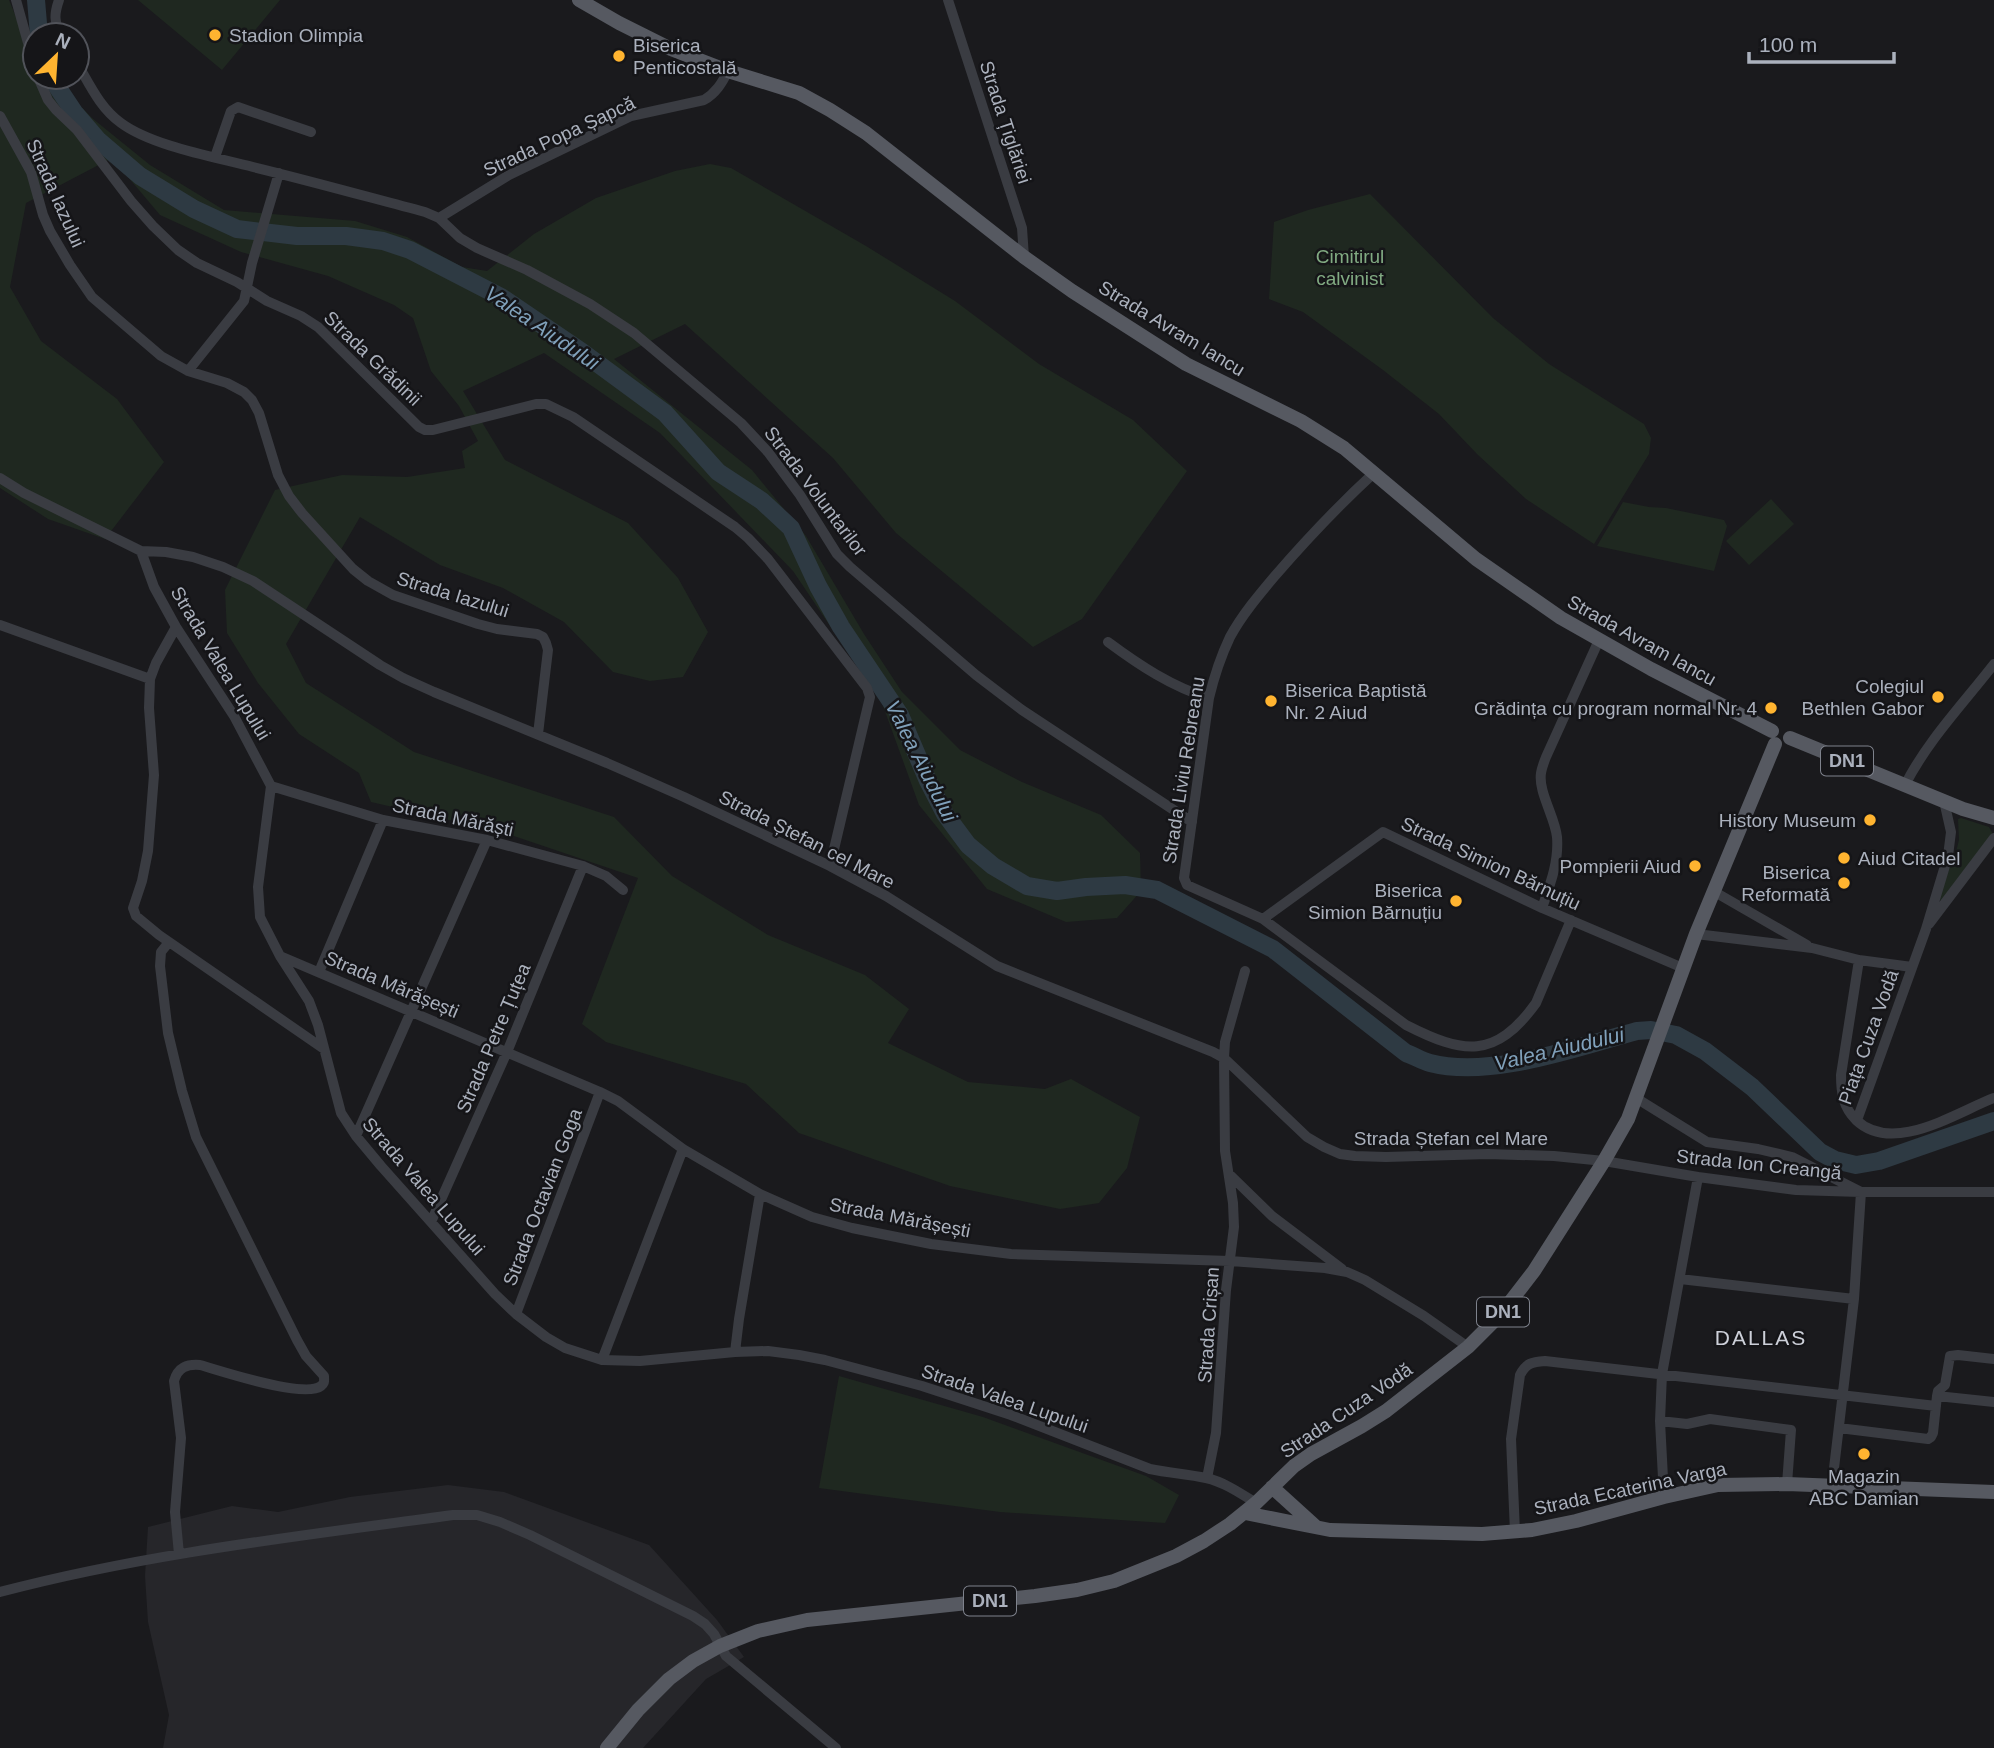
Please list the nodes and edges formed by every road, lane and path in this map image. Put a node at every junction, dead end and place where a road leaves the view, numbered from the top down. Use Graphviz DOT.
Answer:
graph roads {
  1 [pos="16,0"];
  2 [pos="59,0"];
  3 [pos="579,0"];
  4 [pos="948,0"];
  5 [pos="22,21"];
  6 [pos="55,21"];
  7 [pos="728,71"];
  8 [pos="91,88"];
  9 [pos="44,91"];
  10 [pos="0,116"];
  11 [pos="311,132"];
  12 [pos="215,157"];
  13 [pos="279,173"];
  14 [pos="439,218"];
  15 [pos="1024,257"];
  16 [pos="247,288"];
  17 [pos="188,371"];
  18 [pos="1374,472"];
  19 [pos="0,478"];
  20 [pos="141,551"];
  21 [pos="0,625"];
  22 [pos="176,627"];
  23 [pos="1599,640"];
  24 [pos="1108,642"];
  25 [pos="1994,664"];
  26 [pos="149,679"];
  27 [pos="1209,698"];
  28 [pos="538,734"];
  29 [pos="1774,737"];
  30 [pos="1905,785"];
  31 [pos="271,786"];
  32 [pos="1944,801"];
  33 [pos="1994,818"];
  34 [pos="383,820"];
  35 [pos="1192,822"];
  36 [pos="1994,838"];
  37 [pos="487,840"];
  38 [pos="583,866"];
  39 [pos="830,866"];
  40 [pos="624,890"];
  41 [pos="1713,891"];
  42 [pos="1542,908"];
  43 [pos="1263,919"];
  44 [pos="1571,920"];
  45 [pos="1926,929"];
  46 [pos="1696,934"];
  47 [pos="169,942"];
  48 [pos="1812,948"];
  49 [pos="280,956"];
  50 [pos="1858,960"];
  51 [pos="1912,967"];
  52 [pos="1683,968"];
  53 [pos="1245,971"];
  54 [pos="319,972"];
  55 [pos="412,1012"];
  56 [pos="324,1049"];
  57 [pos="507,1052"];
  58 [pos="1224,1058"];
  59 [pos="600,1092"];
  60 [pos="1636,1098"];
  61 [pos="1994,1098"];
  62 [pos="1857,1120"];
  63 [pos="356,1136"];
  64 [pos="683,1149"];
  65 [pos="1604,1161"];
  66 [pos="1229,1174"];
  67 [pos="1698,1177"];
  68 [pos="1861,1192"];
  69 [pos="1994,1192"];
  70 [pos="760,1194"];
  71 [pos="431,1222"];
  72 [pos="1230,1261"];
  73 [pos="1347,1272"];
  74 [pos="1679,1279"];
  75 [pos="1854,1299"];
  76 [pos="516,1314"];
  77 [pos="1468,1347"];
  78 [pos="735,1352"];
  79 [pos="1994,1359"];
  80 [pos="601,1360"];
  81 [pos="1662,1374"];
  82 [pos="1843,1394"];
  83 [pos="1937,1401"];
  84 [pos="1994,1402"];
  85 [pos="1660,1421"];
  86 [pos="1839,1428"];
  87 [pos="1207,1478"];
  88 [pos="1787,1484"];
  89 [pos="1832,1485"];
  90 [pos="1272,1487"];
  91 [pos="1994,1492"];
  92 [pos="1664,1497"];
  93 [pos="1250,1508"];
  94 [pos="1316,1527"];
  95 [pos="1515,1532"];
  96 [pos="179,1554"];
  97 [pos="0,1592"];
  98 [pos="720,1646"];
  99 [pos="607,1748"];
  100 [pos="836,1748"];
  1 -- 5 [label="street"];
  2 -- 6 [label="street"];
  3 -- 7 [label="main road, Strada Avram Iancu"];
  4 -- 15 [label="street, Strada Țiglăriei"];
  7 -- 14 [label="street, Strada Popa Șapcă"];
  7 -- 15 [label="main road, Strada Avram Iancu"];
  8 -- 12 [label="street, Strada Voluntarilor"];
  9 -- 16 [label="street, Strada Grădinii"];
  10 -- 17 [label="street, Strada Iazului"];
  11 -- 12 [label="street"];
  12 -- 13 [label="street, Strada Voluntarilor"];
  13 -- 14 [label="street, Strada Voluntarilor"];
  13 -- 16 [label="street"];
  14 -- 35 [label="street, Strada Voluntarilor"];
  15 -- 18 [label="main road, Strada Avram Iancu"];
  16 -- 17 [label="street"];
  16 -- 39 [label="street, Strada Grădinii"];
  17 -- 28 [label="street, Strada Iazului"];
  18 -- 23 [label="main road, Strada Avram Iancu"];
  18 -- 27 [label="street, Strada Liviu Rebreanu"];
  19 -- 20 [label="street, Strada Ștefan cel Mare"];
  20 -- 22 [label="street, Strada Valea Lupului"];
  20 -- 28 [label="street, Strada Ștefan cel Mare"];
  21 -- 26 [label="street"];
  22 -- 26 [label="street"];
  22 -- 31 [label="street, Strada Valea Lupului"];
  23 -- 29 [label="main road, Strada Avram Iancu"];
  23 -- 42 [label="street"];
  24 -- 27 [label="street"];
  25 -- 30 [label="street"];
  26 -- 47 [label="street"];
  27 -- 35 [label="street, Strada Liviu Rebreanu"];
  28 -- 39 [label="street, Strada Ștefan cel Mare"];
  29 -- 30 [label="main road, DN1"];
  29 -- 41 [label="main road, DN1"];
  30 -- 32 [label="main road, DN1"];
  31 -- 34 [label="street, Strada Mărăști"];
  31 -- 49 [label="street, Strada Valea Lupului"];
  32 -- 33 [label="main road, DN1"];
  32 -- 45 [label="street"];
  34 -- 37 [label="street, Strada Mărăști"];
  34 -- 54 [label="street"];
  35 -- 43 [label="street, Strada Liviu Rebreanu"];
  36 -- 45 [label="street"];
  37 -- 38 [label="street, Strada Mărăști"];
  37 -- 55 [label="street"];
  38 -- 40 [label="street, Strada Mărăști"];
  38 -- 57 [label="street, Strada Petre Țuțea"];
  39 -- 58 [label="street, Strada Ștefan cel Mare"];
  41 -- 46 [label="main road, DN1"];
  41 -- 48 [label="street"];
  42 -- 43 [label="street, Strada Simion Bărnuțiu"];
  42 -- 44 [label="street, Strada Simion Bărnuțiu"];
  43 -- 44 [label="street"];
  44 -- 52 [label="street, Strada Simion Bărnuțiu"];
  45 -- 51 [label="street, Piața Cuza Vodă"];
  46 -- 48 [label="street"];
  46 -- 52 [label="main road, DN1"];
  47 -- 56 [label="street"];
  47 -- 96 [label="street"];
  48 -- 50 [label="street"];
  49 -- 54 [label="street, Strada Mărășești"];
  49 -- 56 [label="street, Strada Valea Lupului"];
  50 -- 51 [label="street"];
  50 -- 62 [label="street, Piața Cuza Vodă"];
  51 -- 62 [label="street, Piața Cuza Vodă"];
  52 -- 60 [label="main road, Strada Cuza Vodă / DN1"];
  53 -- 58 [label="street, Strada Crișan"];
  54 -- 55 [label="street, Strada Mărășești"];
  55 -- 57 [label="street, Strada Mărășești"];
  55 -- 63 [label="street"];
  56 -- 63 [label="street, Strada Valea Lupului"];
  57 -- 59 [label="street, Strada Mărășești"];
  57 -- 71 [label="street, Strada Petre Țuțea"];
  58 -- 65 [label="street, Strada Ștefan cel Mare"];
  58 -- 66 [label="street, Strada Crișan"];
  59 -- 64 [label="street, Strada Mărășești"];
  59 -- 76 [label="street, Strada Octavian Goga"];
  60 -- 65 [label="main road, Strada Cuza Vodă / DN1"];
  60 -- 68 [label="street"];
  61 -- 62 [label="street"];
  63 -- 71 [label="street, Strada Valea Lupului"];
  64 -- 70 [label="street, Strada Mărășești"];
  64 -- 80 [label="street"];
  65 -- 67 [label="street, Strada Ion Creangă"];
  65 -- 77 [label="main road, Strada Cuza Vodă / DN1"];
  66 -- 72 [label="street, Strada Crișan"];
  66 -- 73 [label="street"];
  67 -- 68 [label="street, Strada Ion Creangă"];
  67 -- 74 [label="street"];
  68 -- 69 [label="street, Strada Ion Creangă"];
  68 -- 75 [label="street"];
  70 -- 72 [label="street, Strada Mărășești"];
  70 -- 78 [label="street"];
  71 -- 76 [label="street, Strada Valea Lupului"];
  72 -- 73 [label="street, Strada Mărășești"];
  72 -- 87 [label="street, Strada Crișan"];
  73 -- 77 [label="street, Strada Mărășești"];
  74 -- 75 [label="street"];
  74 -- 81 [label="street"];
  75 -- 82 [label="street"];
  76 -- 80 [label="street, Strada Valea Lupului"];
  77 -- 90 [label="main road, Strada Cuza Vodă / DN1"];
  78 -- 80 [label="street, Strada Valea Lupului"];
  78 -- 87 [label="street, Strada Valea Lupului"];
  79 -- 83 [label="street"];
  81 -- 82 [label="street"];
  81 -- 85 [label="street"];
  81 -- 95 [label="street"];
  82 -- 83 [label="street"];
  82 -- 86 [label="street"];
  83 -- 84 [label="street"];
  83 -- 86 [label="street"];
  85 -- 88 [label="street"];
  85 -- 92 [label="street"];
  86 -- 89 [label="street"];
  87 -- 93 [label="street, Strada Valea Lupului"];
  88 -- 89 [label="main road, Strada Ecaterina Varga"];
  88 -- 92 [label="main road, Strada Ecaterina Varga"];
  89 -- 91 [label="main road, Strada Ecaterina Varga"];
  90 -- 93 [label="main road, Strada Cuza Vodă / DN1"];
  90 -- 94 [label="main road"];
  92 -- 95 [label="main road, Strada Ecaterina Varga"];
  93 -- 94 [label="main road, Strada Ecaterina Varga"];
  93 -- 98 [label="main road, Strada Cuza Vodă / DN1"];
  94 -- 95 [label="main road, Strada Ecaterina Varga"];
  96 -- 97 [label="street"];
  96 -- 98 [label="street"];
  98 -- 99 [label="main road, Strada Cuza Vodă / DN1"];
  98 -- 100 [label="street"];
}
